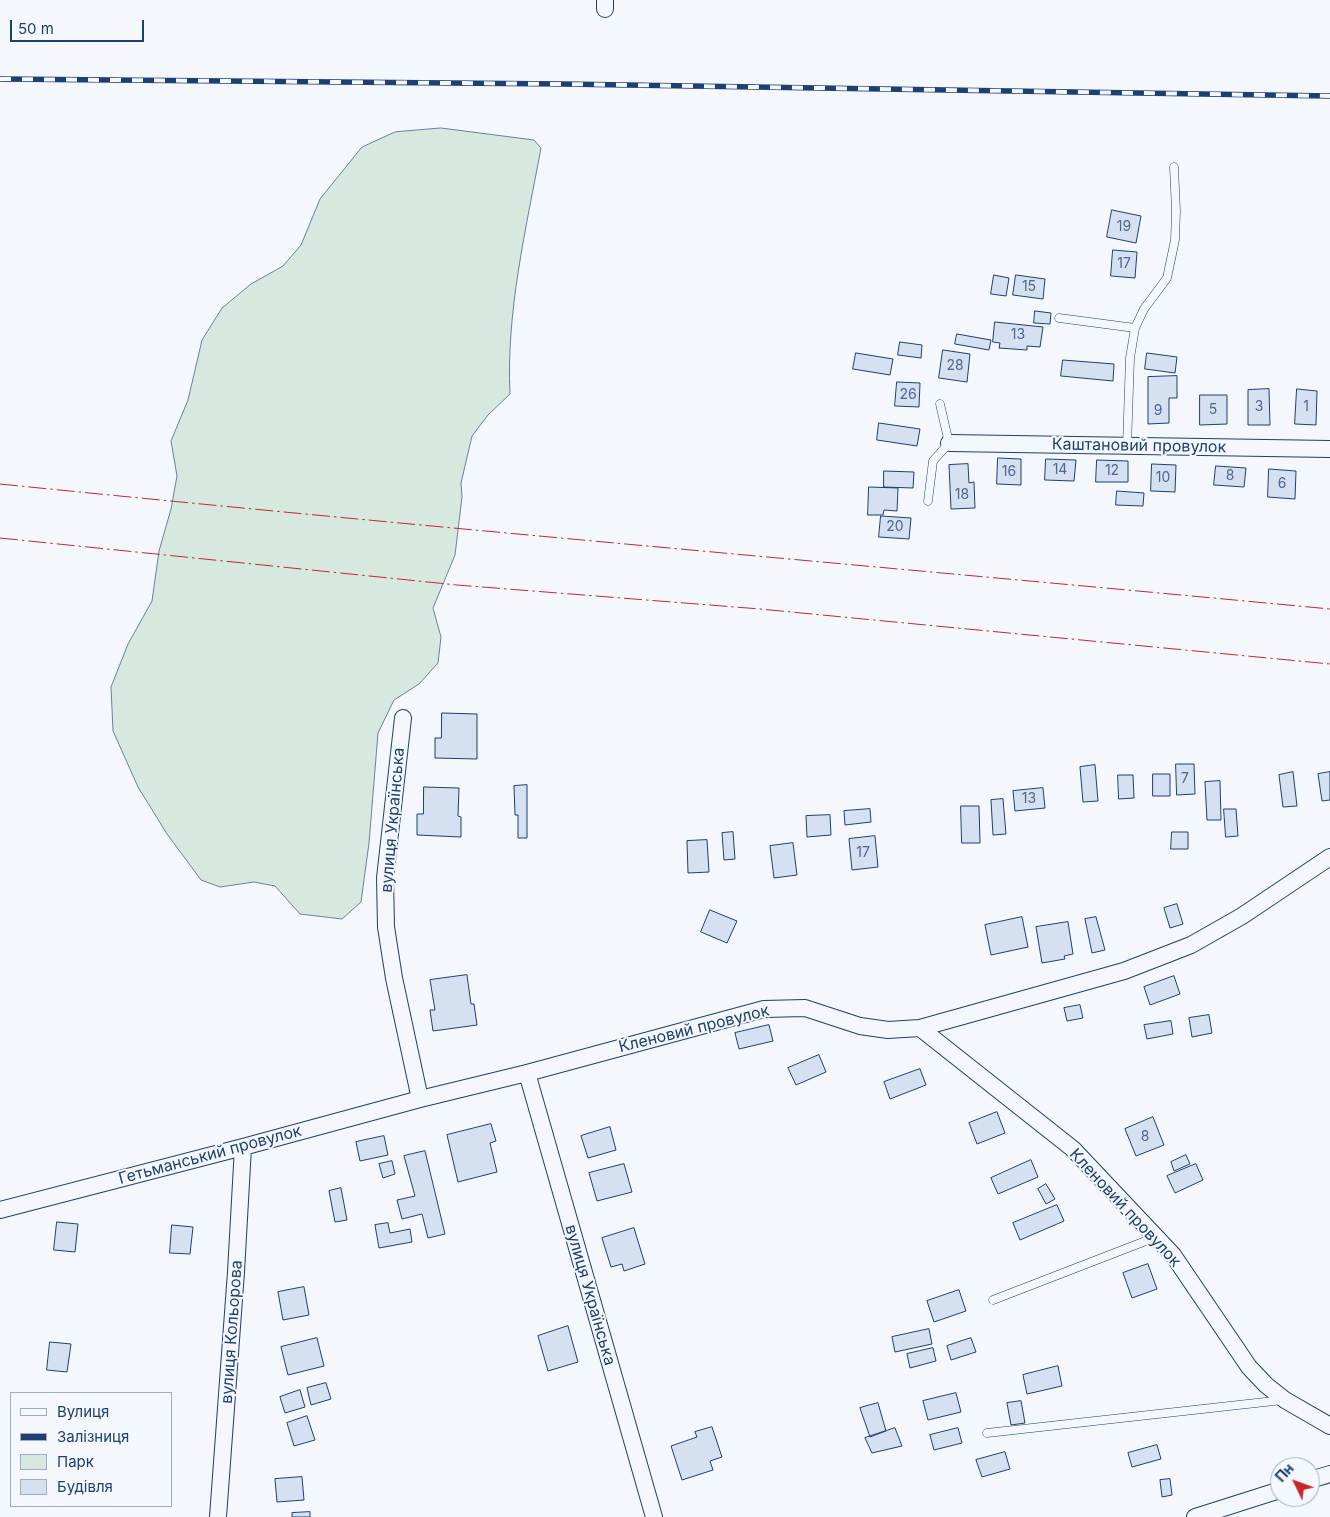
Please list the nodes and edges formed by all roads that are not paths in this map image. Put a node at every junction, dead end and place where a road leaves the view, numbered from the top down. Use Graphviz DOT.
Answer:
graph roads {
  1 [pos="1174,167"];
  2 [pos="1059,318"];
  3 [pos="1135,328"];
  4 [pos="940,404"];
  5 [pos="949,443"];
  6 [pos="1127,446"];
  7 [pos="1330,449"];
  8 [pos="928,501"];
  9 [pos="403,718"];
  10 [pos="1330,857"];
  11 [pos="920,1028"];
  12 [pos="527,1073"];
  13 [pos="420,1100"];
  14 [pos="243,1147"];
  15 [pos="0,1210"];
  16 [pos="1156,1237"];
  17 [pos="993,1300"];
  18 [pos="1285,1400"];
  19 [pos="1330,1426"];
  20 [pos="987,1432"];
  21 [pos="1270,1493"];
  22 [pos="218,1517"];
  23 [pos="654,1517"];
  24 [pos="1195,1517"];
  1 -- 3 [label="lane"];
  2 -- 3 [label="lane"];
  3 -- 6 [label="lane"];
  4 -- 5 [label="lane"];
  5 -- 6 [label="street, Каштановий провулок"];
  5 -- 8 [label="lane"];
  6 -- 7 [label="street, Каштановий провулок"];
  9 -- 13 [label="street, вулиця Українська"];
  10 -- 11 [label="street, Кленовий провулок"];
  11 -- 12 [label="street, Кленовий провулок"];
  11 -- 16 [label="street, Кленовий провулок"];
  12 -- 13 [label="street, Кленовий провулок"];
  12 -- 23 [label="street, вулиця Українська"];
  13 -- 14 [label="street, Гетьманський провулок"];
  14 -- 15 [label="street, Гетьманський провулок"];
  14 -- 22 [label="street, вулиця Кольорова"];
  16 -- 17 [label="lane"];
  16 -- 18 [label="street, Кленовий провулок"];
  18 -- 19 [label="street, Кленовий провулок"];
  18 -- 20 [label="lane"];
  21 -- 24 [label="street"];
}
